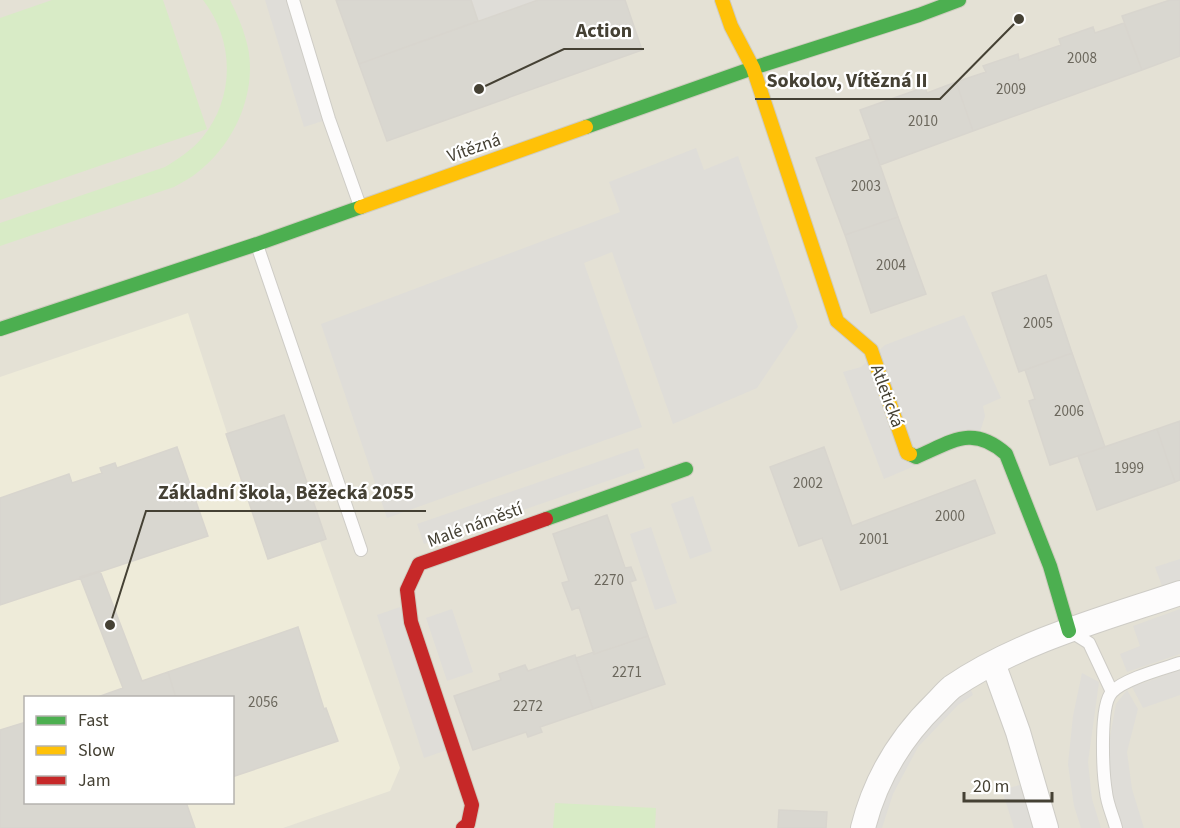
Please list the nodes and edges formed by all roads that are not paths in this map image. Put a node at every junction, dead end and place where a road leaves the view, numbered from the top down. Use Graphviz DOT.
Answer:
graph roads {
  1 [pos="293,0"];
  2 [pos="722,0"];
  3 [pos="959,0"];
  4 [pos="753,68"];
  5 [pos="360,207"];
  6 [pos="256,244"];
  7 [pos="0,329"];
  8 [pos="686,469"];
  9 [pos="362,550"];
  10 [pos="1180,593"];
  11 [pos="1069,631"];
  12 [pos="993,663"];
  13 [pos="1180,663"];
  14 [pos="1112,692"];
  15 [pos="463,828"];
  16 [pos="863,828"];
  17 [pos="1046,828"];
  18 [pos="1116,828"];
  1 -- 5 [label="lane"];
  2 -- 4 [label="street"];
  3 -- 4 [label="street, Vítězná"];
  4 -- 5 [label="street, Vítězná"];
  4 -- 11 [label="street, Atletická"];
  5 -- 6 [label="street, Vítězná"];
  6 -- 7 [label="street, Vítězná"];
  6 -- 9 [label="lane"];
  8 -- 15 [label="street, Malé náměstí"];
  10 -- 11 [label="street"];
  11 -- 12 [label="street"];
  11 -- 14 [label="lane"];
  12 -- 16 [label="street"];
  12 -- 17 [label="street"];
  13 -- 14 [label="lane"];
  14 -- 18 [label="lane"];
}
